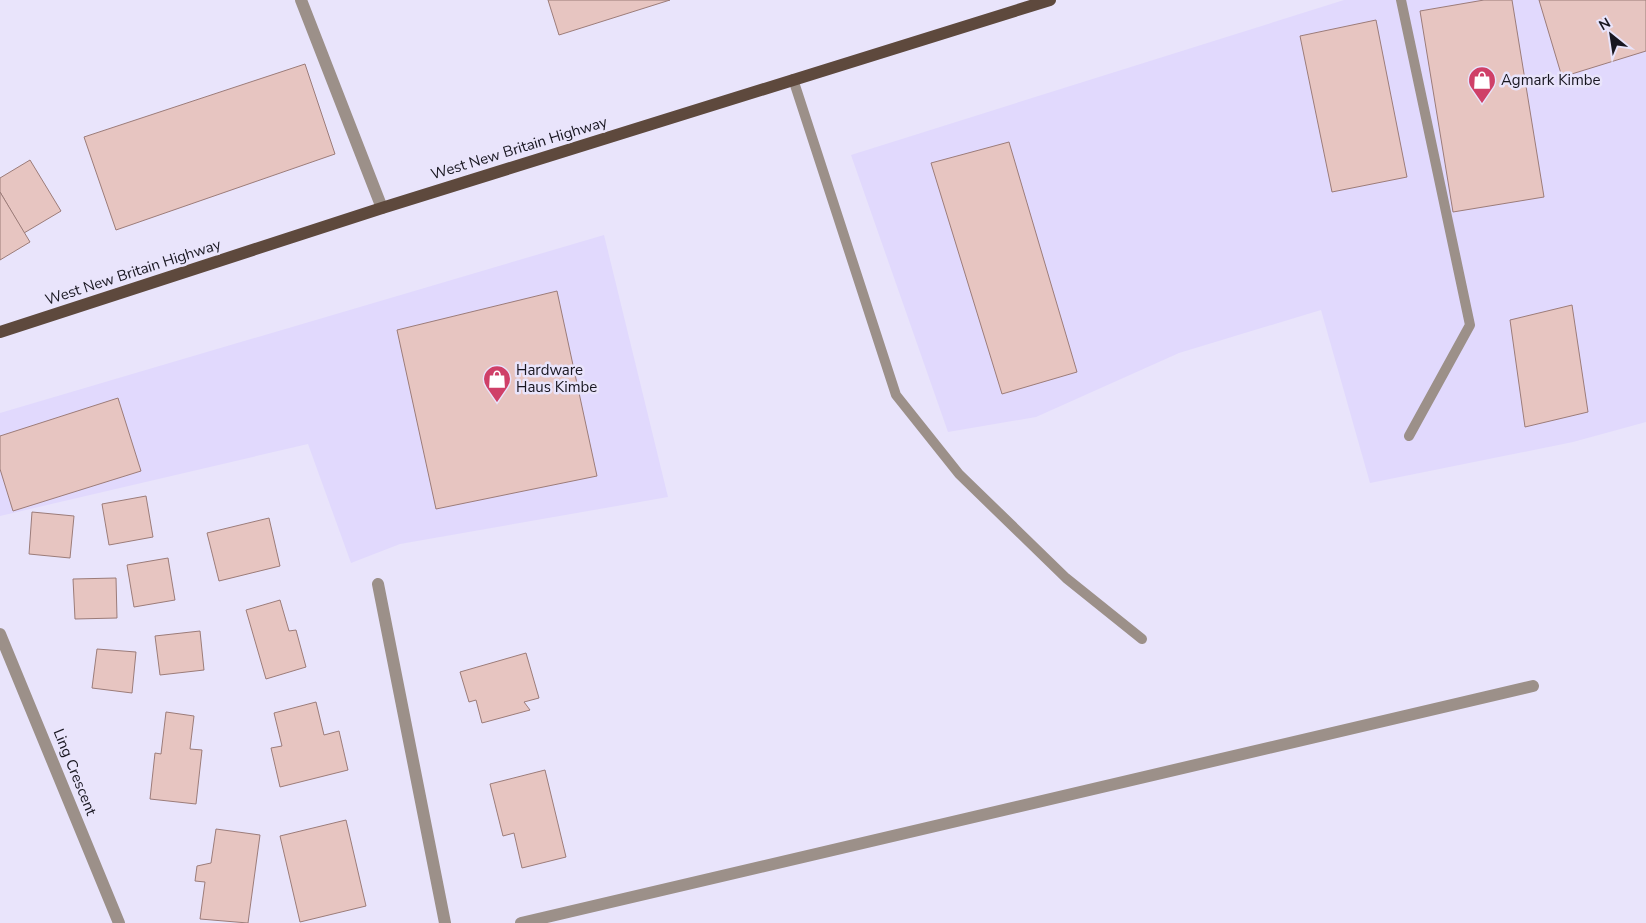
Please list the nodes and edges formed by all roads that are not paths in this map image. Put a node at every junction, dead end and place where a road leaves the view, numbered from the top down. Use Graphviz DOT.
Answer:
graph roads {
  1 [pos="301,0"];
  2 [pos="1050,0"];
  3 [pos="1402,0"];
  4 [pos="793,80"];
  5 [pos="382,208"];
  6 [pos="0,332"];
  7 [pos="1409,436"];
  8 [pos="378,584"];
  9 [pos="0,634"];
  10 [pos="1142,639"];
  11 [pos="1532,686"];
  12 [pos="119,923"];
  13 [pos="445,923"];
  14 [pos="521,923"];
  1 -- 5 [label="street"];
  2 -- 4 [label="main road, West New Britain Highway"];
  3 -- 7 [label="lane"];
  4 -- 5 [label="main road, West New Britain Highway"];
  4 -- 10 [label="lane"];
  5 -- 6 [label="main road, West New Britain Highway"];
  8 -- 13 [label="street"];
  9 -- 12 [label="street, Ling Crescent"];
  11 -- 14 [label="street"];
}
